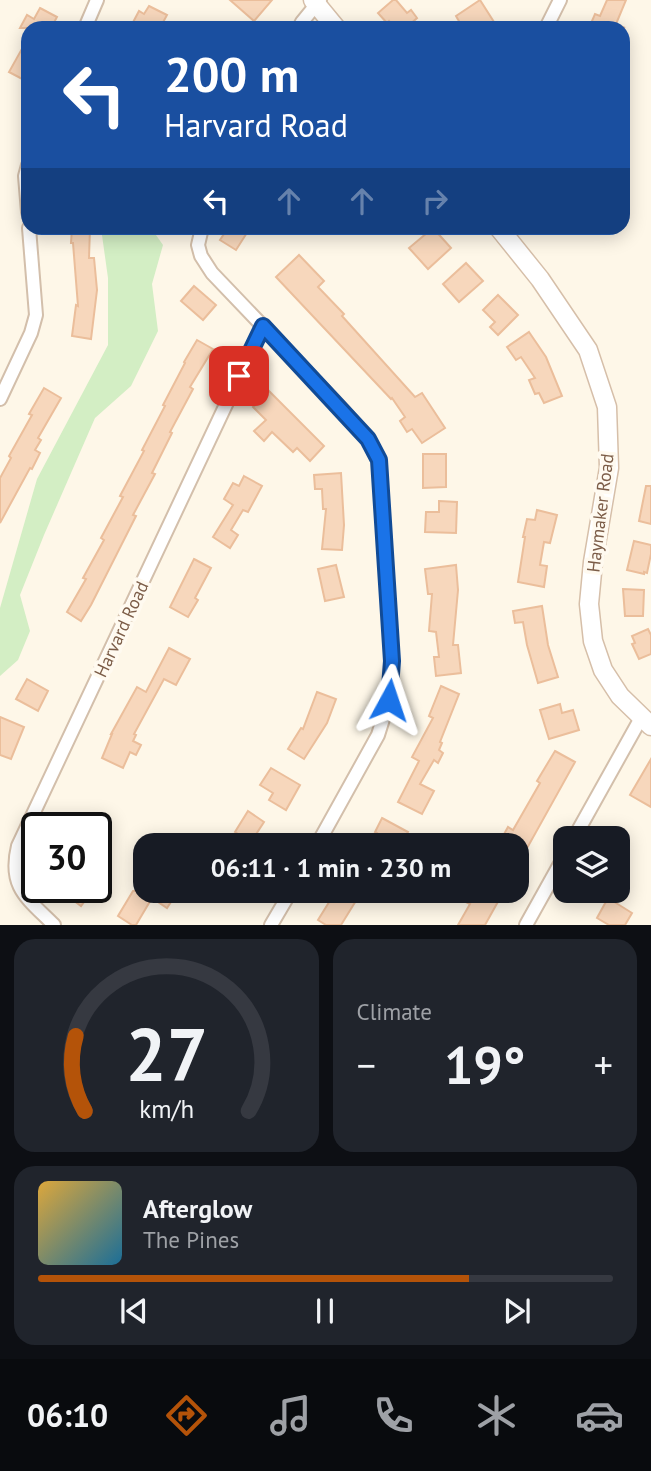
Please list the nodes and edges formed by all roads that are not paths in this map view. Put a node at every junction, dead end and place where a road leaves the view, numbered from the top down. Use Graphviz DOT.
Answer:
graph roads {
  1 [pos="97,0"];
  2 [pos="560,0"];
  3 [pos="317,1"];
  4 [pos="88,21"];
  5 [pos="304,21"];
  6 [pos="331,21"];
  7 [pos="550,21"];
  8 [pos="30,235"];
  9 [pos="200,235"];
  10 [pos="505,235"];
  11 [pos="263,326"];
  12 [pos="0,399"];
  13 [pos="646,722"];
  14 [pos="581,826"];
  15 [pos="324,833"];
  16 [pos="553,877"];
  17 [pos="284,903"];
  18 [pos="54,925"];
  19 [pos="271,925"];
  20 [pos="526,925"];
  1 -- 4 [label="street"];
  2 -- 7 [label="street"];
  3 -- 5 [label="street"];
  3 -- 6 [label="main road"];
  8 -- 12 [label="street"];
  9 -- 11 [label="street"];
  10 -- 13 [label="main road, Haymaker Road"];
  11 -- 15 [label="street"];
  11 -- 18 [label="street, Harvard Road"];
  13 -- 14 [label="street"];
  16 -- 20 [label="street"];
  17 -- 19 [label="street"];
}
